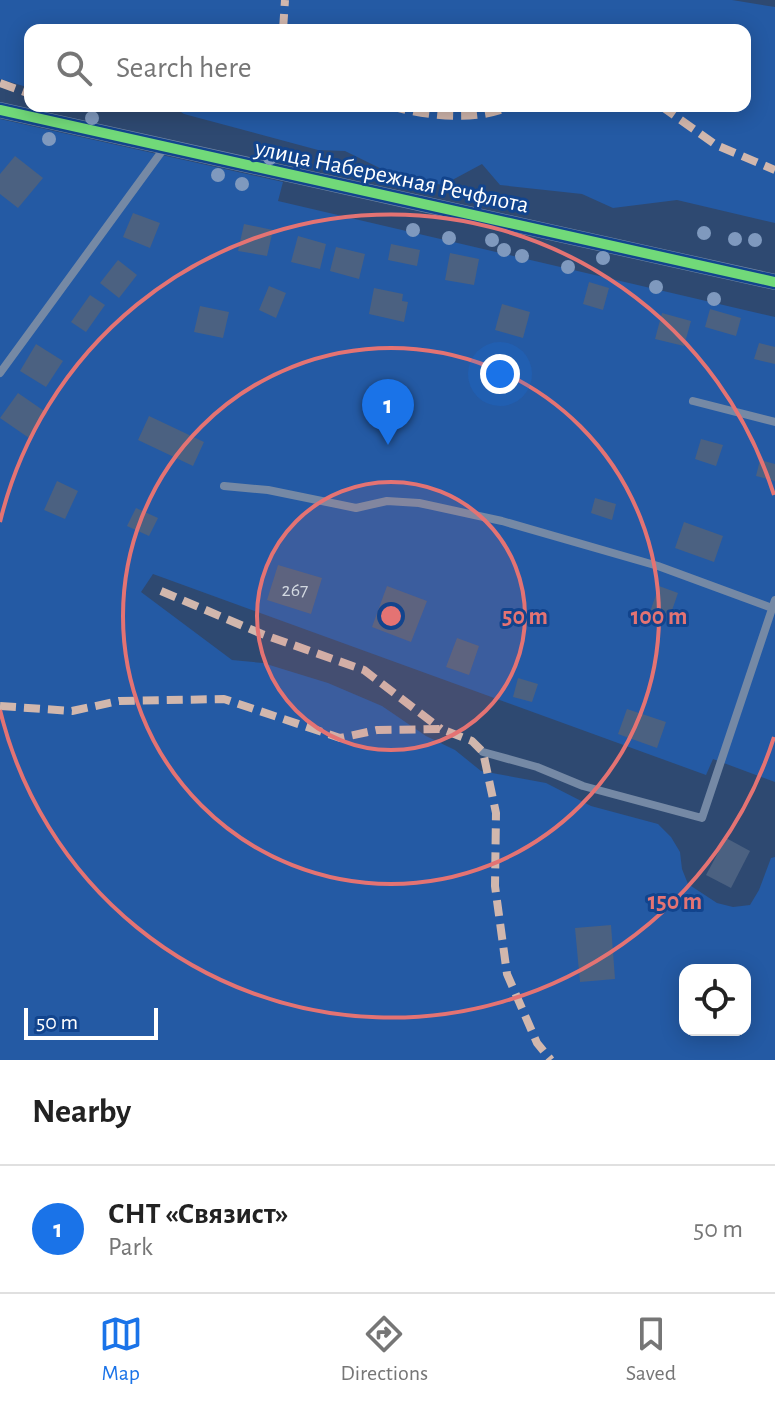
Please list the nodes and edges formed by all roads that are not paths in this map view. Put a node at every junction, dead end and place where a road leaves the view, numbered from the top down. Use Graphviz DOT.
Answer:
graph roads {
  1 [pos="0,110"];
  2 [pos="165,147"];
  3 [pos="775,282"];
  4 [pos="0,373"];
  5 [pos="693,401"];
  6 [pos="775,422"];
  7 [pos="224,486"];
  8 [pos="774,604"];
  9 [pos="483,752"];
  1 -- 2 [label="street, улица Набережная Речфлота"];
  2 -- 3 [label="street, улица Набережная Речфлота"];
  2 -- 4 [label="lane"];
  5 -- 6 [label="lane"];
  7 -- 8 [label="lane"];
  8 -- 9 [label="lane"];
}
